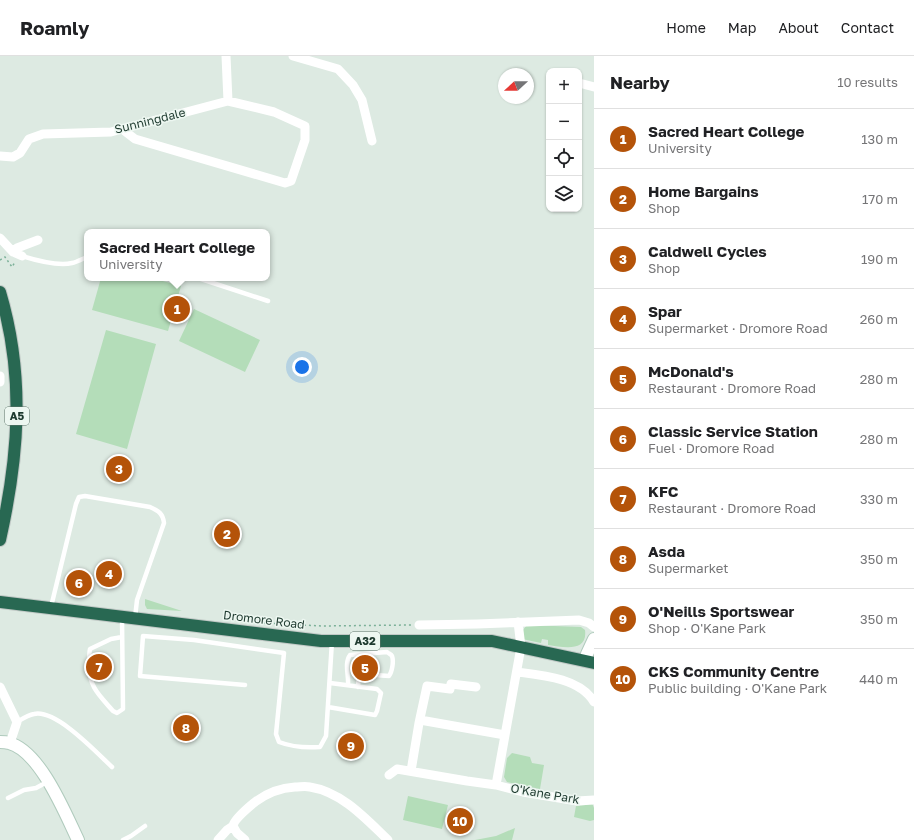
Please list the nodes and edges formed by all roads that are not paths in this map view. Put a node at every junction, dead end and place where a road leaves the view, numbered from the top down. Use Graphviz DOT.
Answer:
graph roads {
  1 [pos="226,56"];
  2 [pos="293,56"];
  3 [pos="582,84"];
  4 [pos="594,87"];
  5 [pos="228,101"];
  6 [pos="122,128"];
  7 [pos="372,141"];
  8 [pos="0,156"];
  9 [pos="0,238"];
  10 [pos="38,240"];
  11 [pos="17,254"];
  12 [pos="84,258"];
  13 [pos="207,281"];
  14 [pos="0,292"];
  15 [pos="268,301"];
  16 [pos="0,376"];
  17 [pos="0,382"];
  18 [pos="0,540"];
  19 [pos="2,602"];
  20 [pos="51,608"];
  21 [pos="122,616"];
  22 [pos="135,618"];
  23 [pos="518,622"];
  24 [pos="419,625"];
  25 [pos="594,627"];
  26 [pos="122,637"];
  27 [pos="594,639"];
  28 [pos="332,641"];
  29 [pos="521,646"];
  30 [pos="590,662"];
  31 [pos="516,672"];
  32 [pos="330,684"];
  33 [pos="244,685"];
  34 [pos="348,685"];
  35 [pos="0,687"];
  36 [pos="358,687"];
  37 [pos="476,687"];
  38 [pos="594,702"];
  39 [pos="328,707"];
  40 [pos="420,720"];
  41 [pos="17,722"];
  42 [pos="505,735"];
  43 [pos="5,742"];
  44 [pos="112,766"];
  45 [pos="411,771"];
  46 [pos="389,775"];
  47 [pos="48,781"];
  48 [pos="496,784"];
  49 [pos="8,798"];
  50 [pos="594,800"];
  51 [pos="145,826"];
  52 [pos="233,826"];
  53 [pos="78,840"];
  54 [pos="123,840"];
  55 [pos="218,840"];
  56 [pos="245,840"];
  57 [pos="388,840"];
  1 -- 5 [label="street"];
  2 -- 7 [label="street"];
  3 -- 4 [label="street"];
  5 -- 6 [label="street, Sunningdale"];
  5 -- 6 [label="street, Sunningdale"];
  6 -- 8 [label="street, Sunningdale"];
  9 -- 11 [label="street"];
  10 -- 11 [label="street"];
  11 -- 12 [label="lane"];
  13 -- 15 [label="lane"];
  14 -- 18 [label="highway, A5"];
  16 -- 17 [label="street"];
  19 -- 20 [label="highway, Dromore Road / A32"];
  20 -- 21 [label="highway, Dromore Road / A32"];
  20 -- 22 [label="lane"];
  21 -- 22 [label="highway, Dromore Road / A32"];
  21 -- 26 [label="lane"];
  22 -- 28 [label="highway, Dromore Road / A32"];
  23 -- 24 [label="street"];
  23 -- 25 [label="street"];
  23 -- 29 [label="street"];
  26 -- 26 [label="lane"];
  27 -- 30 [label="street"];
  28 -- 29 [label="highway, Dromore Road / A32"];
  28 -- 32 [label="lane"];
  29 -- 30 [label="highway, Dromore Road / A32"];
  29 -- 31 [label="street, O'Kane Park"];
  31 -- 38 [label="street"];
  31 -- 42 [label="street, O'Kane Park"];
  32 -- 34 [label="lane"];
  32 -- 39 [label="lane"];
  33 -- 39 [label="lane"];
  34 -- 36 [label="lane"];
  34 -- 36 [label="lane"];
  35 -- 41 [label="street"];
  36 -- 39 [label="lane"];
  37 -- 40 [label="street"];
  40 -- 42 [label="street"];
  40 -- 45 [label="street"];
  41 -- 43 [label="street"];
  41 -- 44 [label="lane"];
  42 -- 48 [label="street, O'Kane Park"];
  43 -- 47 [label="street"];
  45 -- 46 [label="street, O'Kane Park"];
  45 -- 48 [label="street, O'Kane Park"];
  47 -- 49 [label="lane"];
  47 -- 53 [label="street"];
  48 -- 50 [label="street, O'Kane Park"];
  51 -- 54 [label="lane"];
  52 -- 55 [label="street"];
  52 -- 56 [label="street"];
  52 -- 57 [label="street"];
}
